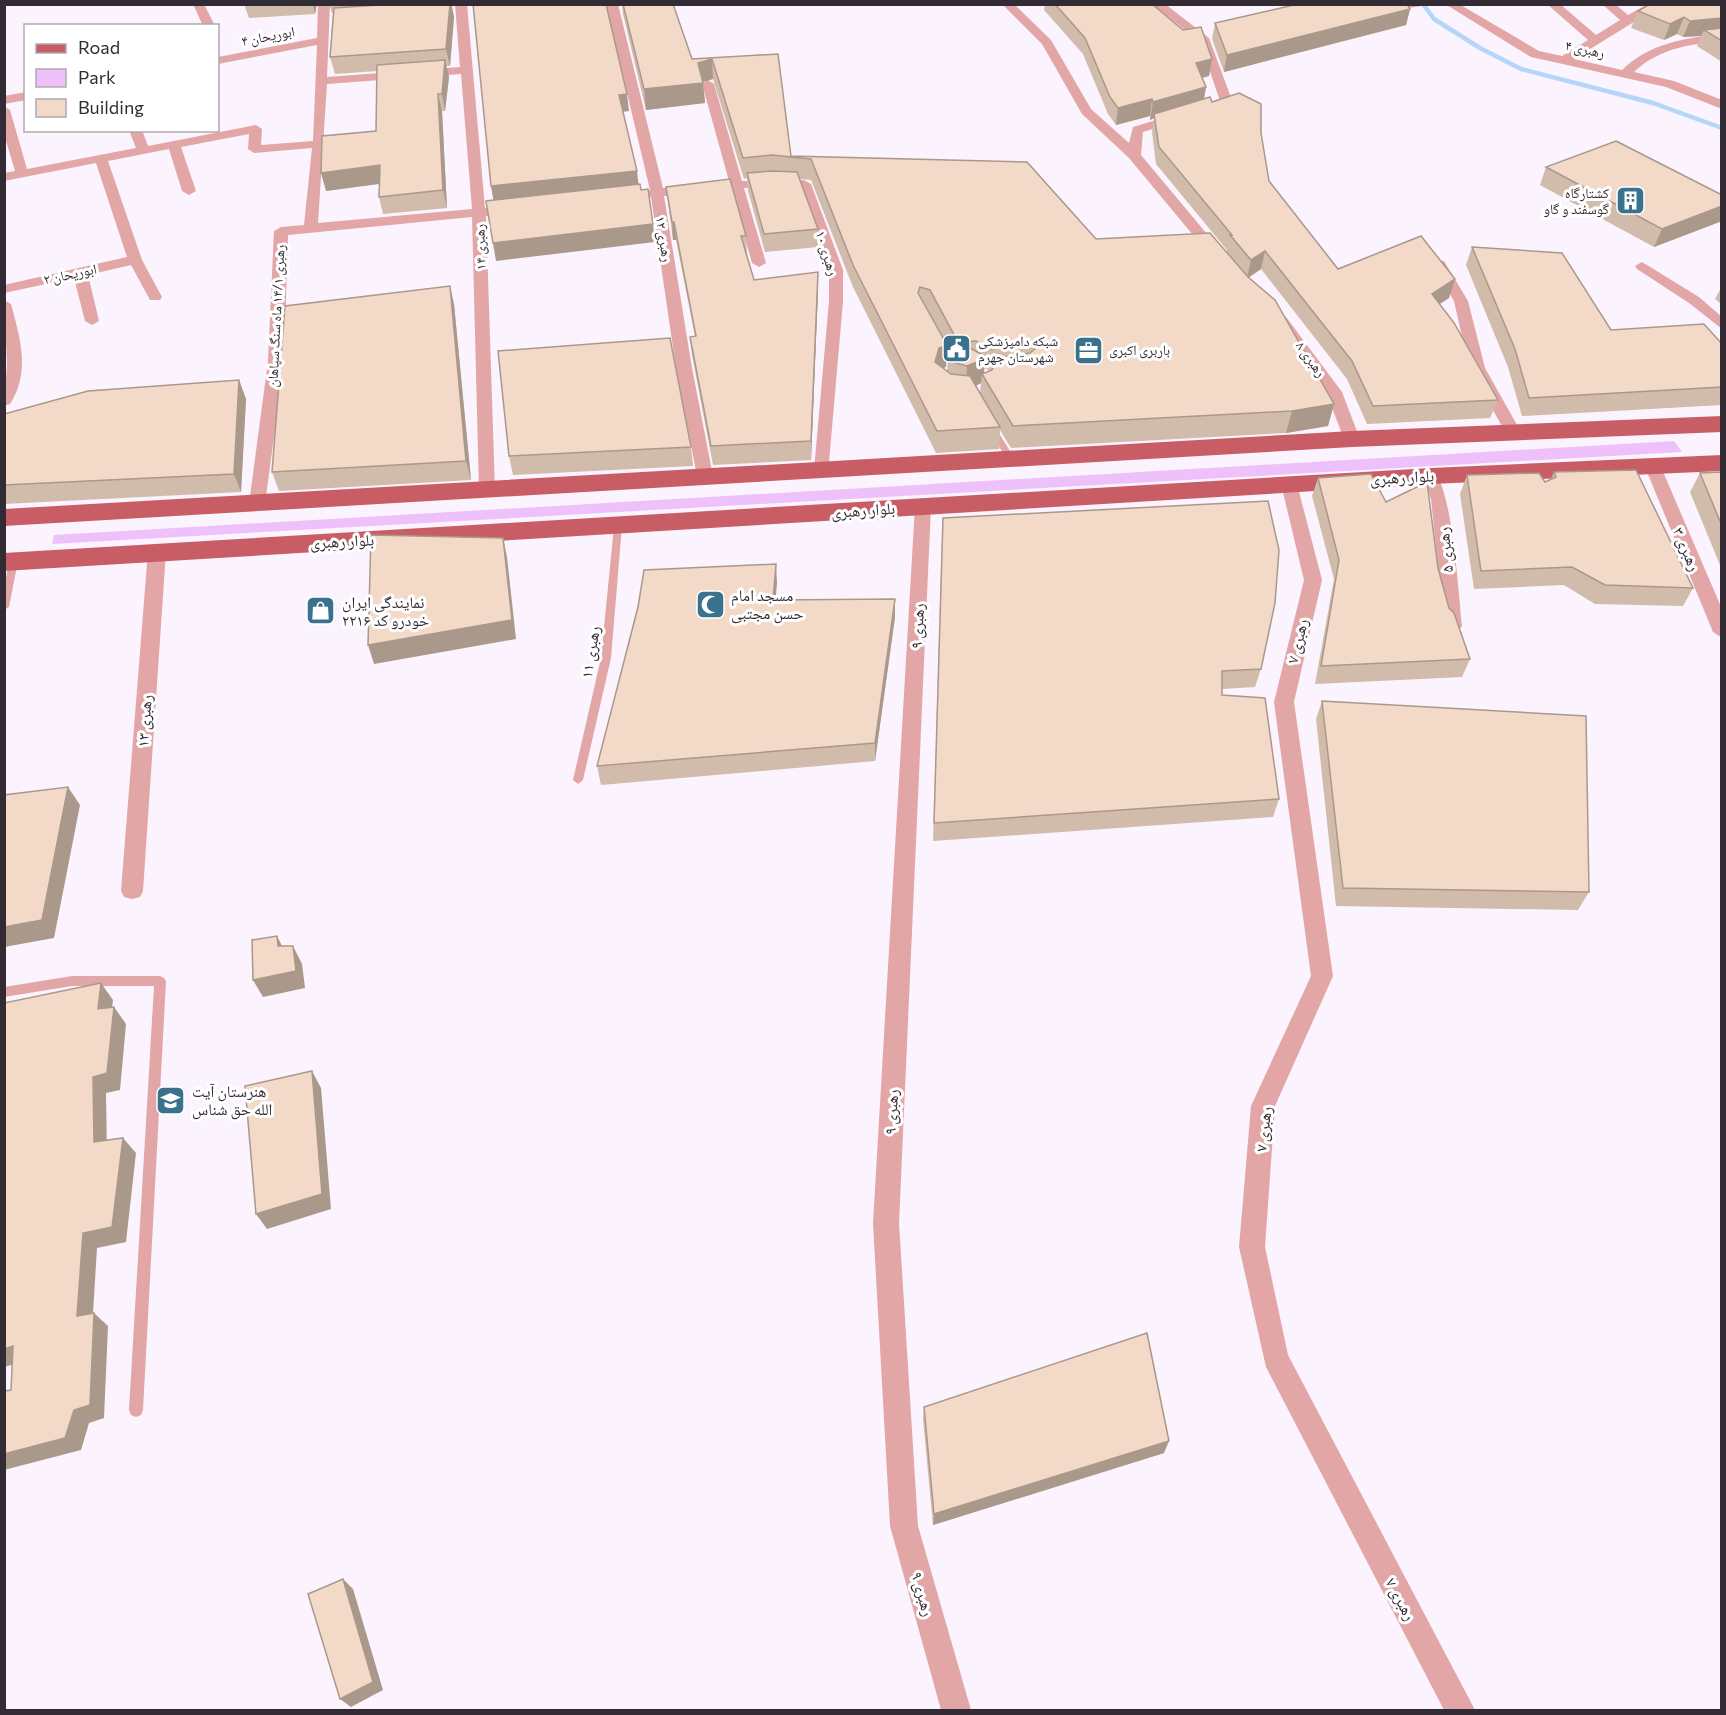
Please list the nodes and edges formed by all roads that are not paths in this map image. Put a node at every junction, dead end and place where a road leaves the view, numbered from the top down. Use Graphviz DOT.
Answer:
graph roads {
  1 [pos="198,4"];
  2 [pos="324,4"];
  3 [pos="612,4"];
  4 [pos="1007,4"];
  5 [pos="1157,4"];
  6 [pos="1434,4"];
  7 [pos="1450,4"];
  8 [pos="1552,4"];
  9 [pos="1607,4"];
  10 [pos="1658,4"];
  11 [pos="1394,8"];
  12 [pos="457,9"];
  13 [pos="1627,20"];
  14 [pos="208,24"];
  15 [pos="1722,37"];
  16 [pos="324,40"];
  17 [pos="1596,40"];
  18 [pos="222,56"];
  19 [pos="1565,60"];
  20 [pos="467,70"];
  21 [pos="1625,74"];
  22 [pos="322,81"];
  23 [pos="708,84"];
  24 [pos="24,96"];
  25 [pos="4,100"];
  26 [pos="1718,101"];
  27 [pos="4,110"];
  28 [pos="136,132"];
  29 [pos="174,144"];
  30 [pos="320,144"];
  31 [pos="143,150"];
  32 [pos="1134,154"];
  33 [pos="101,159"];
  34 [pos="22,174"];
  35 [pos="4,177"];
  36 [pos="739,185"];
  37 [pos="189,191"];
  38 [pos="657,192"];
  39 [pos="610,198"];
  40 [pos="526,208"];
  41 [pos="479,213"];
  42 [pos="311,228"];
  43 [pos="1433,255"];
  44 [pos="135,260"];
  45 [pos="759,263"];
  46 [pos="1642,266"];
  47 [pos="1229,269"];
  48 [pos="80,272"];
  49 [pos="4,289"];
  50 [pos="155,297"];
  51 [pos="4,304"];
  52 [pos="1273,311"];
  53 [pos="92,321"];
  54 [pos="1722,325"];
  55 [pos="4,401"];
  56 [pos="989,422"];
  57 [pos="1719,427"];
  58 [pos="1513,432"];
  59 [pos="1352,439"];
  60 [pos="1011,459"];
  61 [pos="1722,463"];
  62 [pos="1653,467"];
  63 [pos="822,471"];
  64 [pos="705,476"];
  65 [pos="1431,476"];
  66 [pos="1289,484"];
  67 [pos="488,490"];
  68 [pos="258,504"];
  69 [pos="923,506"];
  70 [pos="16,517"];
  71 [pos="618,526"];
  72 [pos="157,551"];
  73 [pos="9,562"];
  74 [pos="4,607"];
  75 [pos="1453,626"];
  76 [pos="1722,632"];
  77 [pos="578,780"];
  78 [pos="132,891"];
  79 [pos="4,992"];
  80 [pos="136,1410"];
  81 [pos="956,1710"];
  82 [pos="1460,1710"];
  1 -- 14 [label="street"];
  2 -- 16 [label="street"];
  3 -- 38 [label="street, رهبری ۱۲"];
  4 -- 32 [label="street"];
  5 -- 32 [label="street"];
  6 -- 11 [label="lane"];
  7 -- 19 [label="street, رهبری ۴"];
  8 -- 17 [label="street"];
  9 -- 13 [label="street"];
  10 -- 13 [label="street"];
  12 -- 20 [label="street, رهبری ۱۴"];
  13 -- 17 [label="street"];
  15 -- 21 [label="street"];
  16 -- 18 [label="street, ابوریحان ۴"];
  16 -- 22 [label="street"];
  17 -- 19 [label="street"];
  19 -- 21 [label="street, رهبری ۴"];
  20 -- 22 [label="street"];
  20 -- 41 [label="street, رهبری ۱۴"];
  21 -- 26 [label="street, رهبری ۴"];
  22 -- 30 [label="street"];
  23 -- 36 [label="street"];
  24 -- 25 [label="street"];
  27 -- 34 [label="street"];
  28 -- 31 [label="street"];
  29 -- 30 [label="street"];
  29 -- 31 [label="street"];
  29 -- 37 [label="street"];
  30 -- 42 [label="street"];
  31 -- 33 [label="street"];
  32 -- 47 [label="street"];
  33 -- 34 [label="street"];
  33 -- 44 [label="street"];
  34 -- 35 [label="street"];
  36 -- 38 [label="street, رهبری ۱۰"];
  36 -- 45 [label="street"];
  36 -- 63 [label="street, رهبری ۱۰"];
  38 -- 39 [label="street, رهبری ۱۰"];
  38 -- 64 [label="street, رهبری ۱۲"];
  40 -- 41 [label="street, رهبری ۱۴/۱ ماه سنگ سپاهان"];
  41 -- 42 [label="street, رهبری ۱۴/۱ ماه سنگ سپاهان"];
  41 -- 67 [label="street, رهبری ۱۴"];
  42 -- 68 [label="street, رهبری ۱۴/۱ ماه سنگ سپاهان"];
  43 -- 58 [label="street"];
  44 -- 48 [label="street, ابوریحان ۲"];
  44 -- 50 [label="street"];
  46 -- 54 [label="street"];
  48 -- 49 [label="street, ابوریحان ۲"];
  48 -- 53 [label="street"];
  51 -- 55 [label="street"];
  52 -- 59 [label="street, رهبری ۸"];
  56 -- 60 [label="lane"];
  57 -- 58 [label="main road"];
  58 -- 59 [label="main road"];
  59 -- 60 [label="main road"];
  60 -- 63 [label="main road"];
  61 -- 62 [label="main road, بلوار رهبری"];
  62 -- 65 [label="main road, بلوار رهبری"];
  62 -- 76 [label="street, رهبری ۳"];
  63 -- 64 [label="main road"];
  64 -- 67 [label="main road"];
  65 -- 66 [label="main road, بلوار رهبری"];
  65 -- 75 [label="street, رهبری ۵"];
  66 -- 69 [label="main road, بلوار رهبری"];
  66 -- 82 [label="street, رهبری ۷"];
  67 -- 68 [label="main road"];
  68 -- 70 [label="main road"];
  69 -- 71 [label="main road, بلوار رهبری"];
  69 -- 81 [label="street, رهبری ۹"];
  70 -- 73 [label="main road"];
  71 -- 72 [label="main road, بلوار رهبری"];
  71 -- 77 [label="lane, رهبری ۱۱"];
  72 -- 73 [label="main road, بلوار رهبری"];
  72 -- 78 [label="street, رهبری ۱۳"];
  73 -- 74 [label="lane"];
  79 -- 80 [label="lane"];
}
